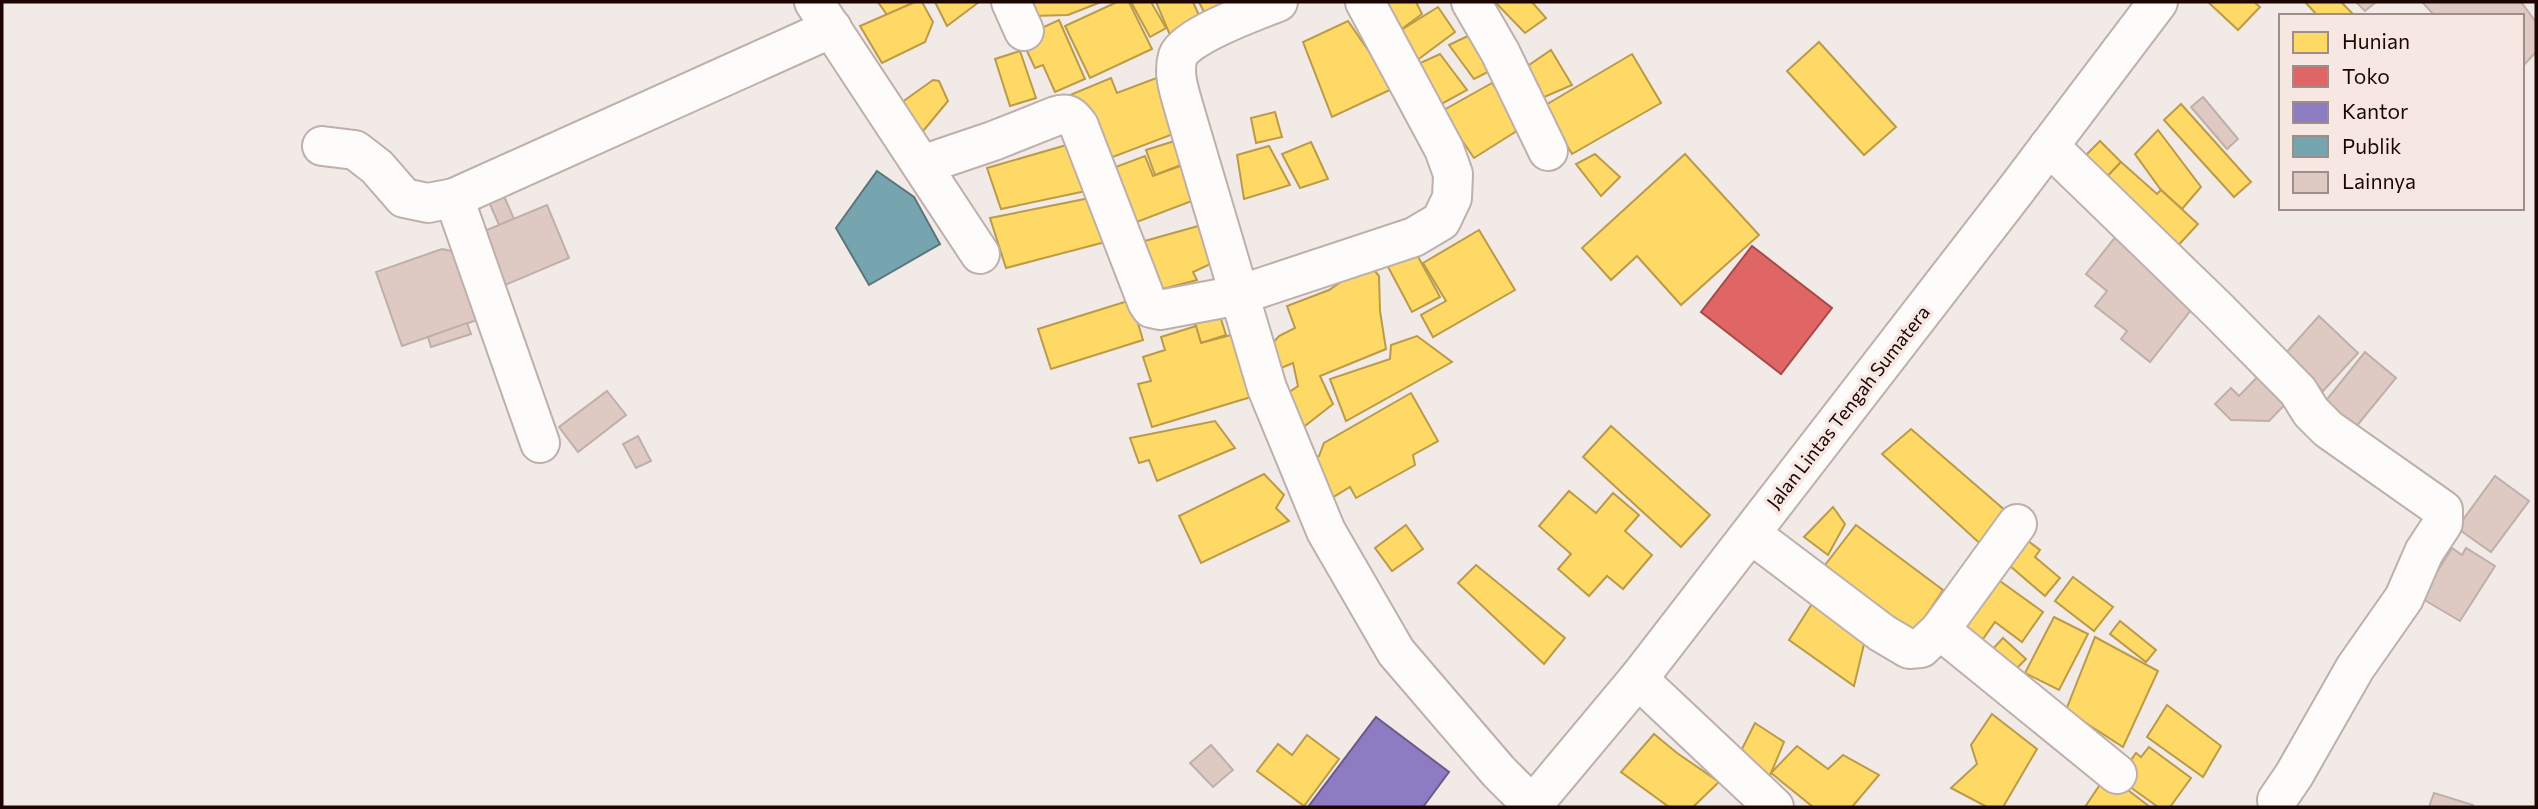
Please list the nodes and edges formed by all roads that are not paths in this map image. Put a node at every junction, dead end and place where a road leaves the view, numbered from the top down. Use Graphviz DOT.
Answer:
graph roads {
  1 [pos="1365,2"];
  2 [pos="1471,2"];
  3 [pos="2158,2"];
  4 [pos="1263,4"];
  5 [pos="823,15"];
  6 [pos="322,146"];
  7 [pos="2049,146"];
  8 [pos="1548,151"];
  9 [pos="922,165"];
  10 [pos="454,198"];
  11 [pos="980,254"];
  12 [pos="1239,295"];
  13 [pos="540,443"];
  14 [pos="2017,524"];
  15 [pos="1751,534"];
  16 [pos="1940,629"];
  17 [pos="1639,679"];
  18 [pos="2117,774"];
  19 [pos="2281,805"];
  20 [pos="1532,806"];
  21 [pos="1774,807"];
  1 -- 12 [label="main road"];
  2 -- 8 [label="main road"];
  3 -- 7 [label="main road, Jalan Lintas Tengah Sumatera"];
  4 -- 12 [label="main road"];
  5 -- 9 [label="main road"];
  5 -- 10 [label="main road"];
  6 -- 10 [label="main road"];
  7 -- 15 [label="main road, Jalan Lintas Tengah Sumatera"];
  7 -- 19 [label="main road"];
  9 -- 11 [label="main road"];
  9 -- 12 [label="main road"];
  10 -- 13 [label="main road"];
  12 -- 20 [label="main road"];
  14 -- 16 [label="main road"];
  15 -- 16 [label="main road"];
  15 -- 17 [label="main road, Jalan Lintas Tengah Sumatera"];
  16 -- 18 [label="main road"];
  17 -- 20 [label="main road, Jalan Lintas Tengah Sumatera"];
  17 -- 21 [label="main road"];
}
